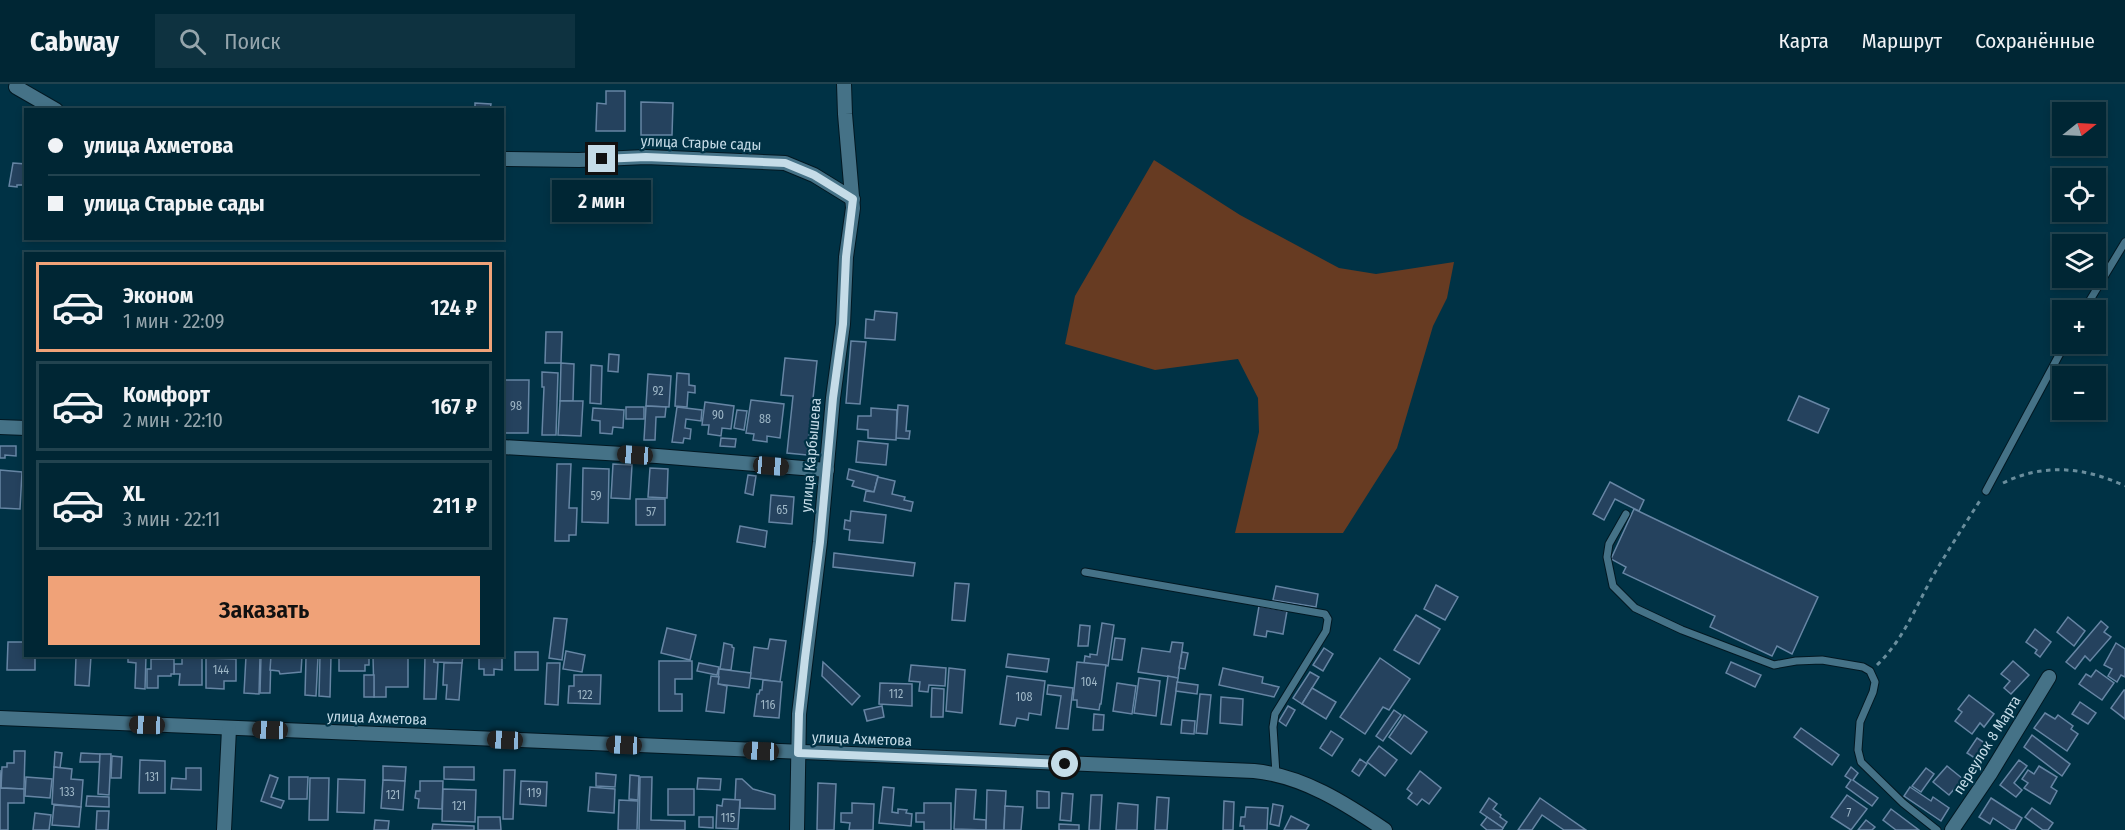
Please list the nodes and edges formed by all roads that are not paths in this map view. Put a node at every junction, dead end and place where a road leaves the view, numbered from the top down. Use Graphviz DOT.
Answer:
graph roads {
  1 [pos="844,84"];
  2 [pos="16,87"];
  3 [pos="53,108"];
  4 [pos="504,159"];
  5 [pos="853,199"];
  6 [pos="2125,242"];
  7 [pos="2090,300"];
  8 [pos="2060,354"];
  9 [pos="0,428"];
  10 [pos="24,428"];
  11 [pos="504,447"];
  12 [pos="827,470"];
  13 [pos="1986,491"];
  14 [pos="1626,514"];
  15 [pos="1085,572"];
  16 [pos="2049,677"];
  17 [pos="0,718"];
  18 [pos="229,729"];
  19 [pos="798,753"];
  20 [pos="1276,774"];
  21 [pos="224,830"];
  22 [pos="797,830"];
  23 [pos="1385,830"];
  24 [pos="1937,830"];
  25 [pos="1952,830"];
  1 -- 5 [label="street, улица Карбышева"];
  2 -- 3 [label="street"];
  4 -- 5 [label="street, улица Старые сады"];
  5 -- 12 [label="street, улица Карбышева"];
  6 -- 7 [label="lane"];
  8 -- 13 [label="lane"];
  9 -- 10 [label="street"];
  11 -- 12 [label="street"];
  12 -- 19 [label="street, улица Карбышева"];
  14 -- 24 [label="lane"];
  15 -- 20 [label="lane"];
  16 -- 25 [label="street, переулок 8 Марта"];
  17 -- 18 [label="street, улица Ахметова"];
  18 -- 19 [label="street, улица Ахметова"];
  18 -- 21 [label="street"];
  19 -- 20 [label="street, улица Ахметова"];
  19 -- 22 [label="street, улица Карбышева"];
  20 -- 23 [label="street, улица Ахметова"];
}
